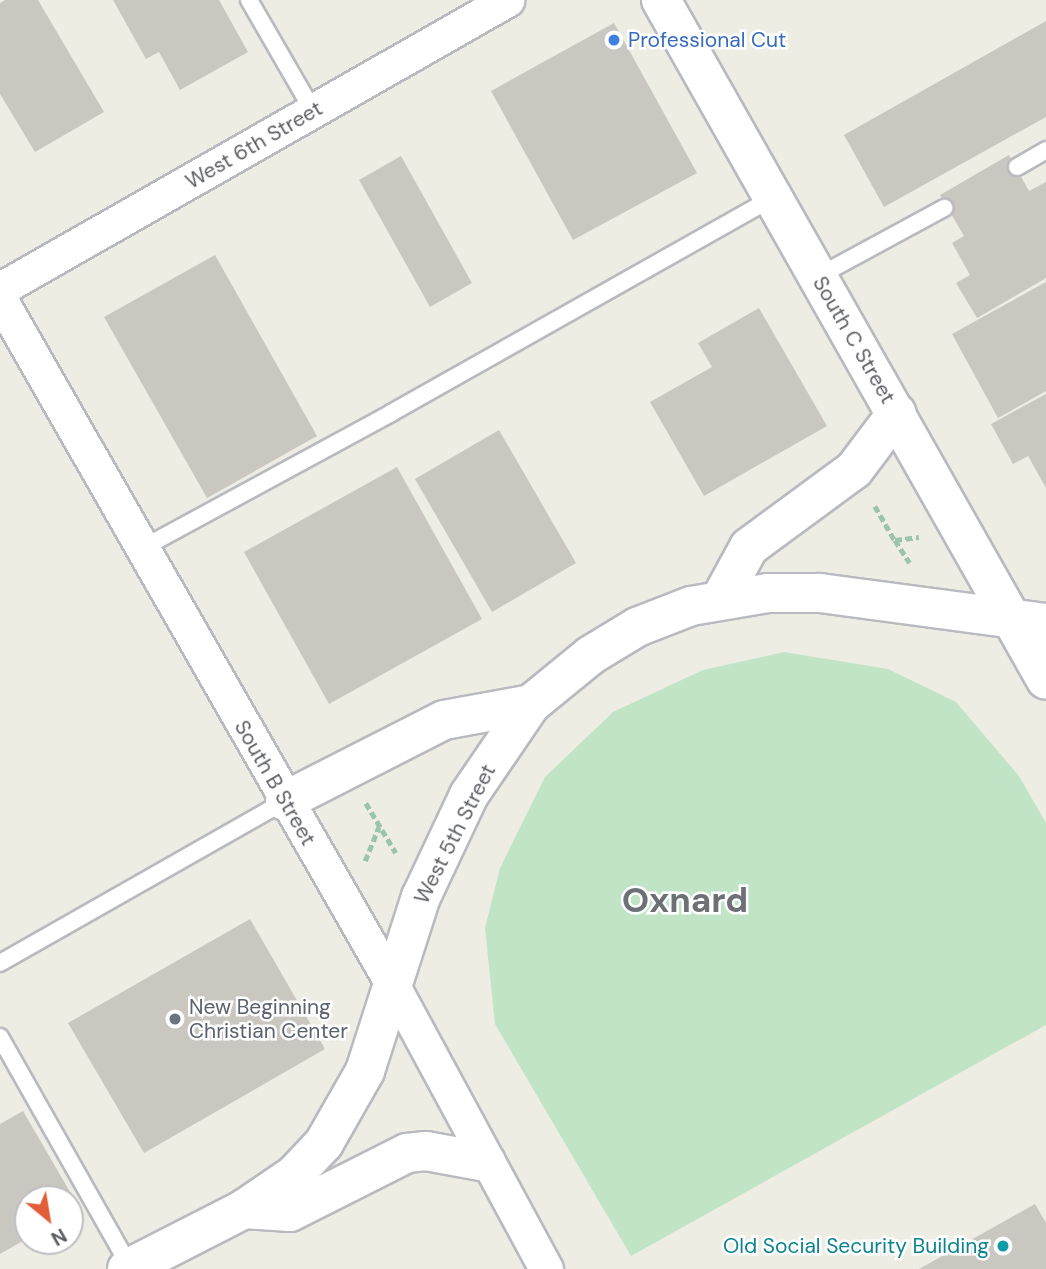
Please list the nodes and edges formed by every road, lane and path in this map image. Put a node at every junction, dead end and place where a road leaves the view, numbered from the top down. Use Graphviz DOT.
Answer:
graph roads {
  1 [pos="249,0"];
  2 [pos="507,0"];
  3 [pos="661,0"];
  4 [pos="313,111"];
  5 [pos="1046,150"];
  6 [pos="1017,167"];
  7 [pos="772,198"];
  8 [pos="944,208"];
  9 [pos="817,277"];
  10 [pos="0,289"];
  11 [pos="0,299"];
  12 [pos="897,414"];
  13 [pos="875,506"];
  14 [pos="924,536"];
  15 [pos="895,540"];
  16 [pos="141,549"];
  17 [pos="912,567"];
  18 [pos="720,600"];
  19 [pos="1029,621"];
  20 [pos="1046,680"];
  21 [pos="531,704"];
  22 [pos="360,793"];
  23 [pos="285,801"];
  24 [pos="379,827"];
  25 [pos="396,853"];
  26 [pos="364,864"];
  27 [pos="0,963"];
  28 [pos="391,982"];
  29 [pos="0,1037"];
  30 [pos="486,1162"];
  31 [pos="244,1209"];
  32 [pos="129,1268"];
  33 [pos="546,1269"];
  1 -- 4 [label="lane"];
  2 -- 4 [label="street, West 6th Street"];
  3 -- 7 [label="street, South C Street"];
  4 -- 10 [label="street, West 6th Street"];
  5 -- 6 [label="lane"];
  7 -- 9 [label="street, South C Street"];
  7 -- 16 [label="lane"];
  8 -- 9 [label="lane"];
  9 -- 12 [label="street, South C Street"];
  11 -- 16 [label="street, South B Street"];
  12 -- 18 [label="street"];
  12 -- 19 [label="street, South C Street"];
  13 -- 15 [label="path"];
  14 -- 15 [label="path"];
  15 -- 17 [label="path"];
  16 -- 23 [label="street, South B Street"];
  18 -- 19 [label="street, West 5th Street"];
  18 -- 21 [label="street, West 5th Street"];
  19 -- 20 [label="street, South C Street"];
  21 -- 23 [label="street"];
  21 -- 28 [label="street, West 5th Street"];
  22 -- 24 [label="path"];
  23 -- 27 [label="lane"];
  23 -- 28 [label="street, South B Street"];
  24 -- 25 [label="path"];
  24 -- 26 [label="path"];
  28 -- 30 [label="street, South B Street"];
  28 -- 31 [label="street, West 5th Street"];
  29 -- 32 [label="lane"];
  30 -- 31 [label="street"];
  30 -- 33 [label="street, South B Street"];
  31 -- 32 [label="street, West 5th Street"];
}
